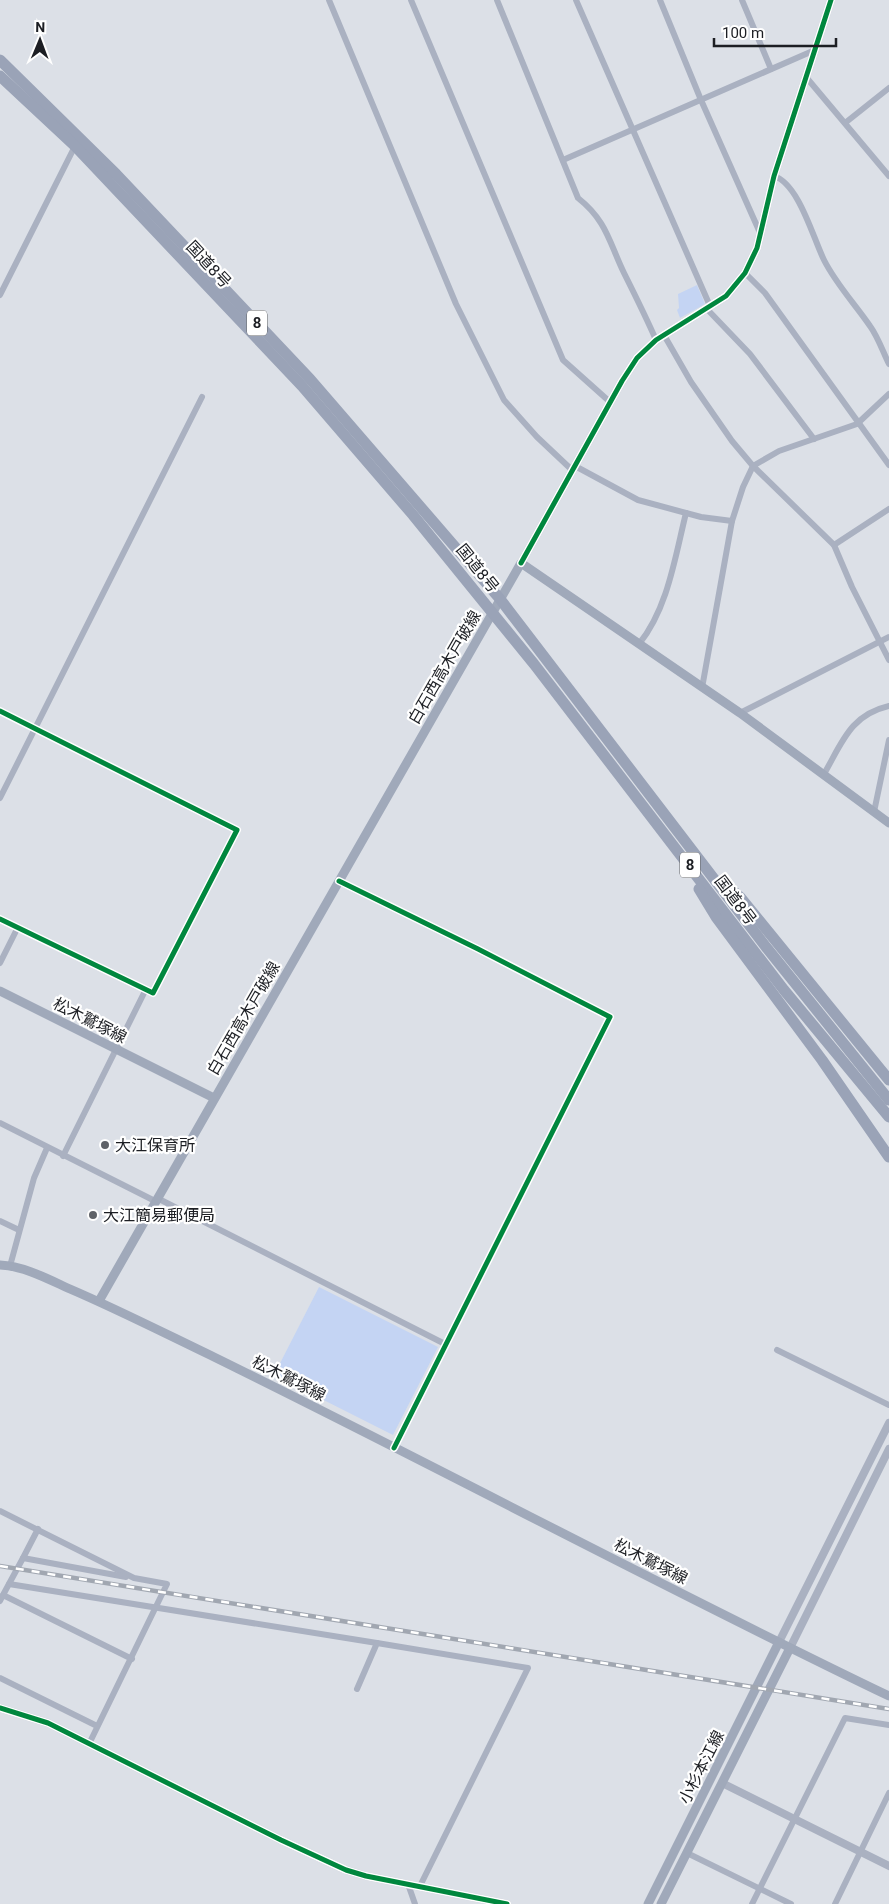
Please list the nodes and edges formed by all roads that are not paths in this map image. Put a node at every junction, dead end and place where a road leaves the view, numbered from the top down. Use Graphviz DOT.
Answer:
graph roads {
  1 [pos="329,0"];
  2 [pos="411,0"];
  3 [pos="497,0"];
  4 [pos="576,0"];
  5 [pos="660,0"];
  6 [pos="742,0"];
  7 [pos="824,0"];
  8 [pos="831,0"];
  9 [pos="828,9"];
  10 [pos="815,50"];
  11 [pos="0,60"];
  12 [pos="771,69"];
  13 [pos="0,76"];
  14 [pos="806,77"];
  15 [pos="889,88"];
  16 [pos="701,100"];
  17 [pos="845,123"];
  18 [pos="632,130"];
  19 [pos="75,146"];
  20 [pos="563,160"];
  21 [pos="774,176"];
  22 [pos="889,176"];
  23 [pos="761,236"];
  24 [pos="745,273"];
  25 [pos="0,295"];
  26 [pos="708,307"];
  27 [pos="664,335"];
  28 [pos="656,340"];
  29 [pos="889,364"];
  30 [pos="889,394"];
  31 [pos="202,397"];
  32 [pos="610,402"];
  33 [pos="857,424"];
  34 [pos="814,439"];
  35 [pos="889,465"];
  36 [pos="753,466"];
  37 [pos="573,468"];
  38 [pos="889,510"];
  39 [pos="686,513"];
  40 [pos="732,521"];
  41 [pos="834,545"];
  42 [pos="520,566"];
  43 [pos="500,599"];
  44 [pos="492,612"];
  45 [pos="889,637"];
  46 [pos="881,642"];
  47 [pos="639,644"];
  48 [pos="889,660"];
  49 [pos="702,688"];
  50 [pos="889,706"];
  51 [pos="0,711"];
  52 [pos="740,713"];
  53 [pos="34,728"];
  54 [pos="889,740"];
  55 [pos="824,774"];
  56 [pos="0,798"];
  57 [pos="874,812"];
  58 [pos="889,822"];
  59 [pos="670,840"];
  60 [pos="700,861"];
  61 [pos="339,882"];
  62 [pos="0,919"];
  63 [pos="18,928"];
  64 [pos="0,963"];
  65 [pos="146,989"];
  66 [pos="0,991"];
  67 [pos="115,1050"];
  68 [pos="889,1080"];
  69 [pos="214,1098"];
  70 [pos="889,1100"];
  71 [pos="889,1117"];
  72 [pos="0,1124"];
  73 [pos="47,1148"];
  74 [pos="63,1156"];
  75 [pos="889,1157"];
  76 [pos="156,1199"];
  77 [pos="0,1221"];
  78 [pos="19,1230"];
  79 [pos="5,1266"];
  80 [pos="99,1301"];
  81 [pos="446,1344"];
  82 [pos="777,1350"];
  83 [pos="889,1406"];
  84 [pos="889,1423"];
  85 [pos="394,1448"];
  86 [pos="889,1449"];
  87 [pos="0,1511"];
  88 [pos="38,1529"];
  89 [pos="23,1558"];
  90 [pos="134,1578"];
  91 [pos="9,1584"];
  92 [pos="1,1598"];
  93 [pos="156,1607"];
  94 [pos="779,1642"];
  95 [pos="377,1643"];
  96 [pos="790,1648"];
  97 [pos="132,1659"];
  98 [pos="0,1678"];
  99 [pos="357,1689"];
  100 [pos="889,1696"];
  101 [pos="0,1708"];
  102 [pos="889,1725"];
  103 [pos="97,1726"];
  104 [pos="90,1744"];
  105 [pos="722,1783"];
  106 [pos="889,1793"];
  107 [pos="795,1818"];
  108 [pos="859,1850"];
  109 [pos="687,1853"];
  110 [pos="889,1866"];
  111 [pos="408,1884"];
  112 [pos="420,1886"];
  113 [pos="760,1888"];
  114 [pos="492,1902"];
  115 [pos="415,1904"];
  116 [pos="508,1904"];
  117 [pos="648,1904"];
  118 [pos="661,1904"];
  119 [pos="752,1904"];
  120 [pos="791,1904"];
  121 [pos="835,1904"];
  1 -- 37 [label="street"];
  2 -- 32 [label="street"];
  3 -- 20 [label="street"];
  4 -- 18 [label="street"];
  5 -- 16 [label="street"];
  6 -- 12 [label="street"];
  7 -- 9 [label="street"];
  8 -- 9 [label="street"];
  9 -- 10 [label="street"];
  10 -- 12 [label="street"];
  10 -- 14 [label="street"];
  11 -- 43 [label="highway, 国道8号 / 8"];
  12 -- 16 [label="street"];
  13 -- 19 [label="highway, 国道8号 / 8"];
  14 -- 17 [label="street"];
  14 -- 21 [label="street"];
  15 -- 17 [label="street"];
  16 -- 18 [label="street"];
  16 -- 23 [label="street"];
  17 -- 22 [label="street"];
  18 -- 20 [label="street"];
  18 -- 26 [label="street"];
  19 -- 25 [label="street"];
  19 -- 44 [label="highway, 国道8号 / 8"];
  20 -- 28 [label="street"];
  21 -- 23 [label="street"];
  21 -- 29 [label="street"];
  23 -- 24 [label="street"];
  24 -- 26 [label="street"];
  24 -- 33 [label="street"];
  26 -- 27 [label="street"];
  26 -- 34 [label="street"];
  27 -- 28 [label="street"];
  27 -- 36 [label="street"];
  28 -- 32 [label="street"];
  30 -- 33 [label="street"];
  31 -- 53 [label="street"];
  32 -- 37 [label="street"];
  33 -- 34 [label="street"];
  33 -- 35 [label="street"];
  34 -- 36 [label="street"];
  36 -- 40 [label="street"];
  36 -- 41 [label="street"];
  37 -- 39 [label="street"];
  37 -- 42 [label="street"];
  38 -- 41 [label="street"];
  39 -- 40 [label="street"];
  39 -- 47 [label="street"];
  40 -- 49 [label="street"];
  41 -- 46 [label="street"];
  42 -- 43 [label="main road, 白石西高木戸破線"];
  42 -- 47 [label="main road"];
  43 -- 44 [label="main road, 白石西高木戸破線"];
  43 -- 60 [label="highway, 国道8号 / 8"];
  44 -- 59 [label="highway, 国道8号 / 8"];
  44 -- 61 [label="main road, 白石西高木戸破線"];
  45 -- 46 [label="street"];
  46 -- 48 [label="street"];
  46 -- 52 [label="street"];
  47 -- 49 [label="main road"];
  49 -- 52 [label="main road"];
  50 -- 55 [label="street"];
  51 -- 53 [label="street"];
  52 -- 55 [label="main road"];
  53 -- 56 [label="street"];
  53 -- 65 [label="street"];
  54 -- 57 [label="street"];
  55 -- 57 [label="main road"];
  57 -- 58 [label="main road"];
  59 -- 71 [label="highway, 国道8号 / 8"];
  59 -- 75 [label="highway"];
  60 -- 68 [label="highway"];
  60 -- 70 [label="highway, 国道8号 / 8"];
  61 -- 69 [label="main road, 白石西高木戸破線"];
  61 -- 81 [label="street"];
  62 -- 63 [label="street"];
  63 -- 64 [label="street"];
  63 -- 65 [label="street"];
  65 -- 67 [label="street"];
  66 -- 67 [label="main road, 松木鷲塚線"];
  67 -- 69 [label="main road, 松木鷲塚線"];
  67 -- 74 [label="street"];
  69 -- 76 [label="main road"];
  72 -- 73 [label="street"];
  73 -- 74 [label="street"];
  73 -- 78 [label="street"];
  74 -- 76 [label="street"];
  76 -- 80 [label="main road"];
  76 -- 81 [label="street"];
  77 -- 78 [label="street"];
  78 -- 79 [label="street"];
  79 -- 80 [label="main road"];
  80 -- 85 [label="main road, 松木鷲塚線"];
  81 -- 85 [label="street"];
  82 -- 83 [label="street"];
  84 -- 94 [label="street"];
  85 -- 94 [label="main road, 松木鷲塚線"];
  86 -- 96 [label="street"];
  87 -- 88 [label="street"];
  88 -- 89 [label="street"];
  88 -- 90 [label="street"];
  89 -- 90 [label="street"];
  89 -- 91 [label="street"];
  90 -- 93 [label="street"];
  91 -- 92 [label="street"];
  91 -- 93 [label="street"];
  92 -- 97 [label="street"];
  93 -- 95 [label="street"];
  93 -- 97 [label="street"];
  94 -- 96 [label="main road, 松木鷲塚線"];
  94 -- 117 [label="main road, 小杉本江線"];
  95 -- 99 [label="street"];
  95 -- 112 [label="street"];
  96 -- 100 [label="main road, 松木鷲塚線"];
  96 -- 105 [label="main road, 小杉本江線"];
  97 -- 103 [label="street"];
  98 -- 103 [label="street"];
  101 -- 104 [label="street"];
  102 -- 107 [label="street"];
  103 -- 104 [label="street"];
  104 -- 111 [label="street"];
  105 -- 107 [label="street"];
  105 -- 109 [label="main road, 小杉本江線"];
  106 -- 108 [label="street"];
  107 -- 108 [label="street"];
  107 -- 113 [label="street"];
  108 -- 110 [label="street"];
  108 -- 121 [label="street"];
  109 -- 113 [label="street"];
  109 -- 118 [label="main road, 小杉本江線"];
  111 -- 112 [label="street"];
  111 -- 115 [label="street"];
  112 -- 114 [label="street"];
  113 -- 119 [label="street"];
  113 -- 120 [label="street"];
  114 -- 116 [label="street"];
}
